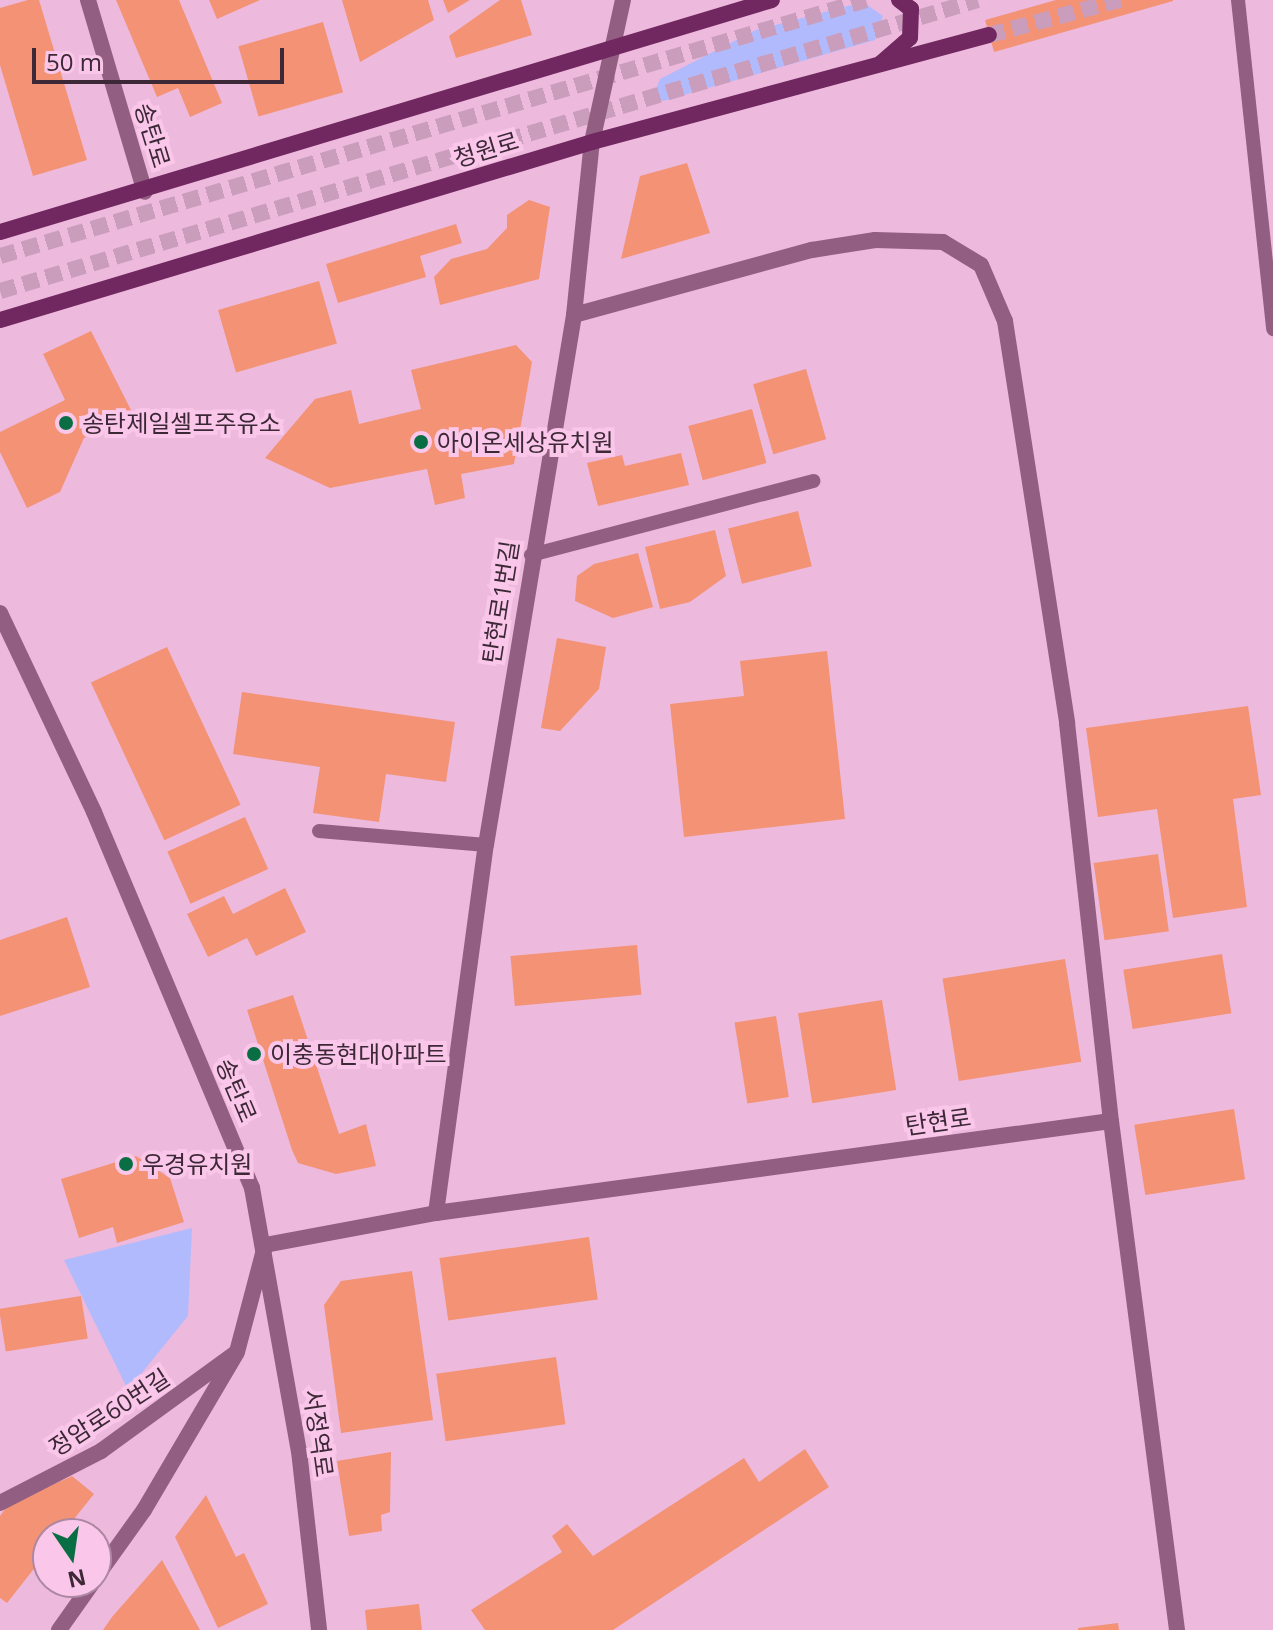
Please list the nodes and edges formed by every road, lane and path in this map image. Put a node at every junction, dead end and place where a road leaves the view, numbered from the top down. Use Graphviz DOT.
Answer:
graph roads {
  1 [pos="88,0"];
  2 [pos="623,0"];
  3 [pos="772,0"];
  4 [pos="899,0"];
  5 [pos="1238,0"];
  6 [pos="989,35"];
  7 [pos="613,48"];
  8 [pos="877,67"];
  9 [pos="592,142"];
  10 [pos="145,192"];
  11 [pos="0,232"];
  12 [pos="574,315"];
  13 [pos="0,320"];
  14 [pos="1273,329"];
  15 [pos="813,481"];
  16 [pos="531,555"];
  17 [pos="0,613"];
  18 [pos="319,831"];
  19 [pos="486,845"];
  20 [pos="1111,1121"];
  21 [pos="436,1213"];
  22 [pos="265,1245"];
  23 [pos="237,1352"];
  24 [pos="0,1503"];
  25 [pos="112,1555"];
  26 [pos="81,1598"];
  27 [pos="59,1630"];
  28 [pos="319,1630"];
  29 [pos="1177,1630"];
  1 -- 10 [label="street, 송탄로"];
  2 -- 7 [label="street, 탄현로1번길"];
  3 -- 7 [label="main road"];
  4 -- 8 [label="main road"];
  5 -- 14 [label="lane"];
  6 -- 8 [label="main road, 청원로"];
  7 -- 9 [label="street, 탄현로1번길"];
  7 -- 10 [label="main road"];
  8 -- 9 [label="main road, 청원로"];
  9 -- 12 [label="street, 탄현로1번길"];
  9 -- 13 [label="main road, 청원로"];
  10 -- 11 [label="main road"];
  12 -- 16 [label="street, 탄현로1번길"];
  12 -- 20 [label="street"];
  15 -- 16 [label="lane"];
  16 -- 19 [label="street, 탄현로1번길"];
  17 -- 22 [label="street, 송탄로"];
  18 -- 19 [label="lane"];
  19 -- 21 [label="street, 탄현로1번길"];
  20 -- 21 [label="street, 탄현로"];
  20 -- 29 [label="street"];
  21 -- 22 [label="street, 탄현로"];
  22 -- 23 [label="street, 송탄로"];
  22 -- 28 [label="street, 서정역로"];
  23 -- 24 [label="street, 정암로60번길"];
  23 -- 25 [label="street, 송탄로"];
  26 -- 27 [label="street, 송탄로"];
}
